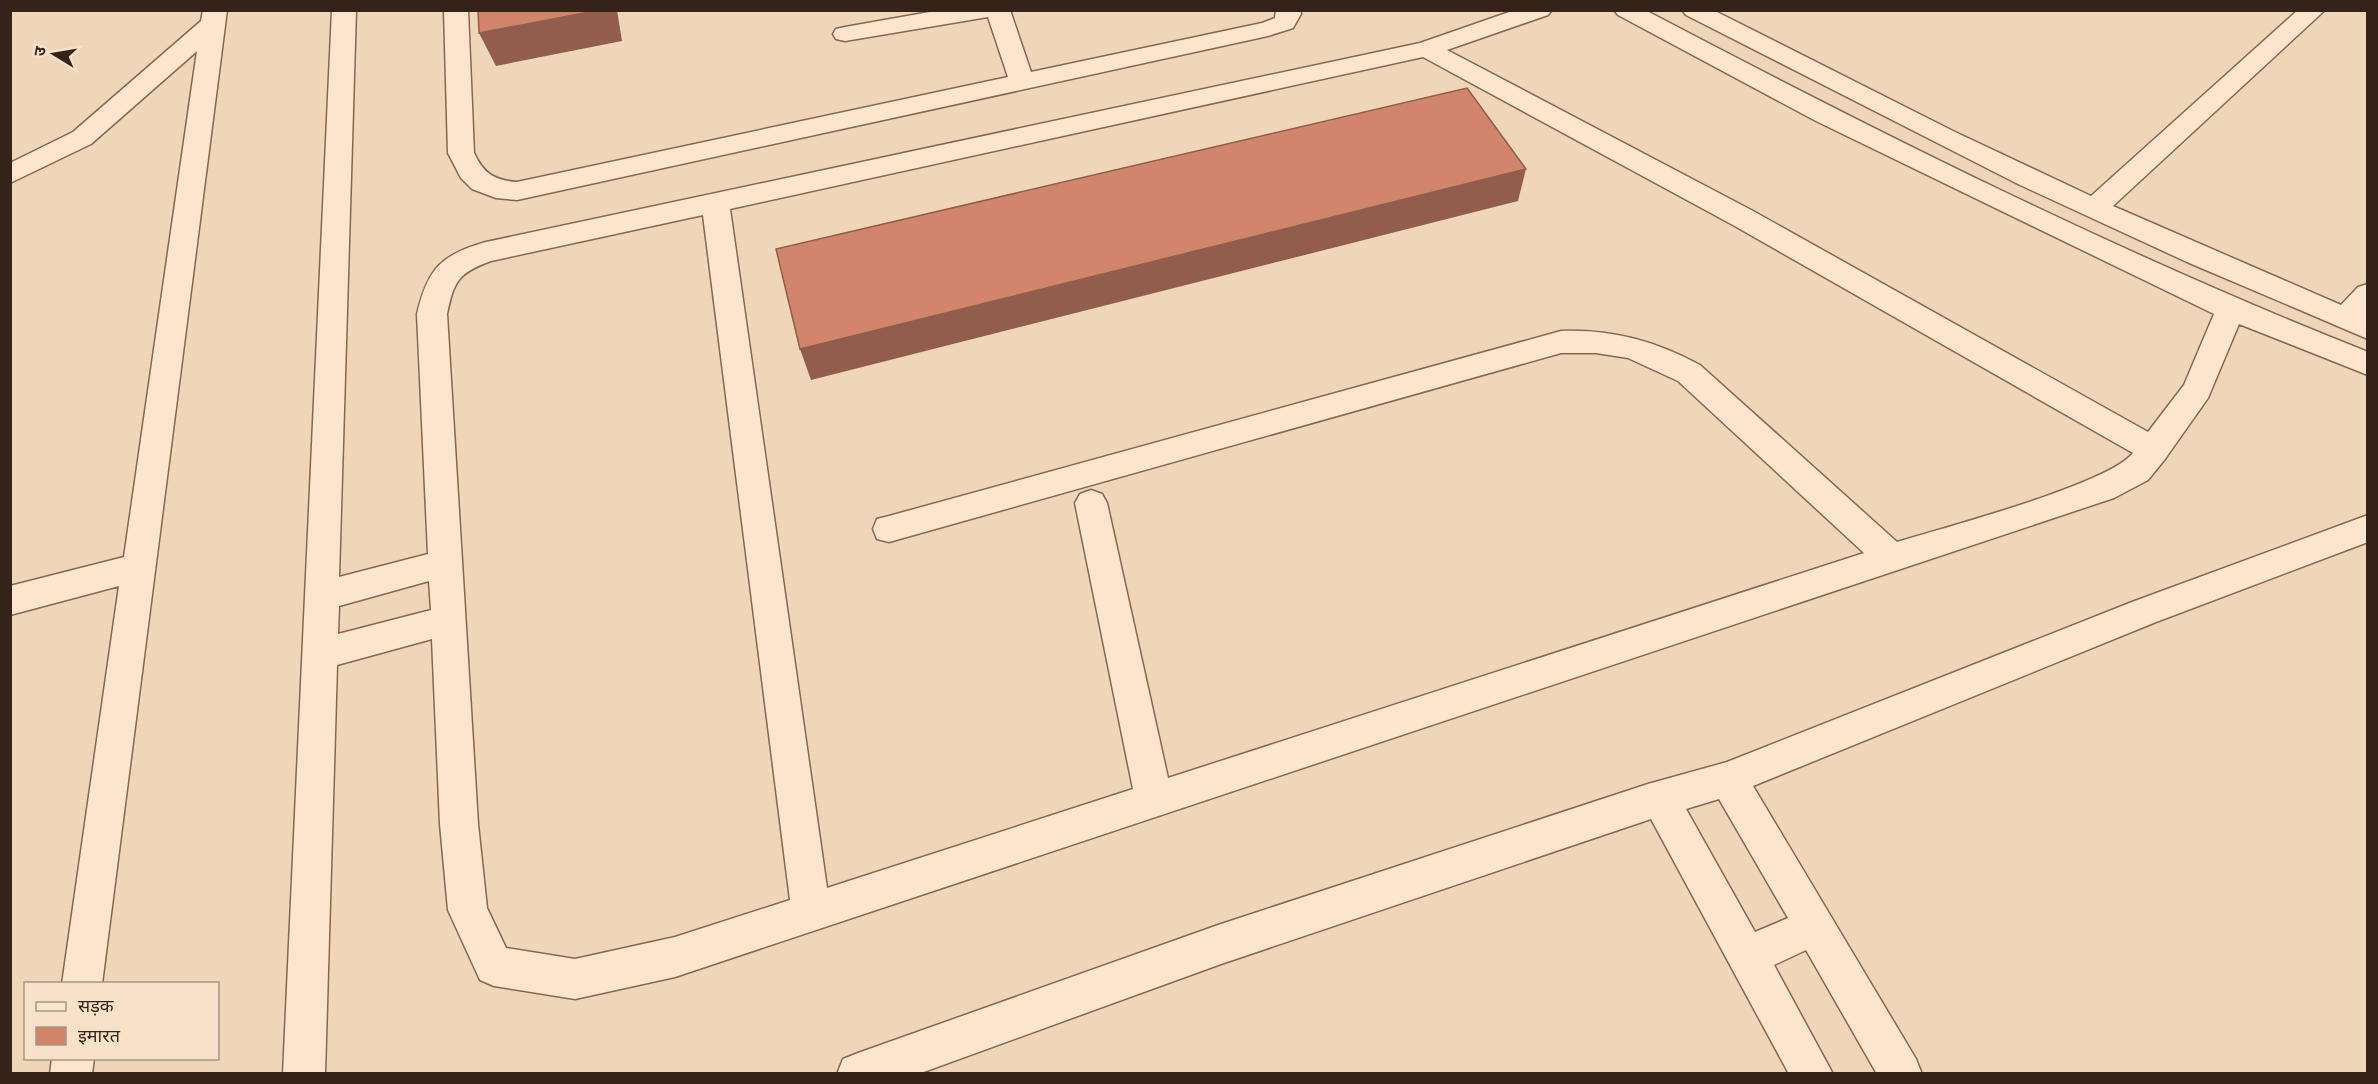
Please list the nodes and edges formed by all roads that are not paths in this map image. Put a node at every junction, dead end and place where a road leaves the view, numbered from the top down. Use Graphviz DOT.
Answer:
graph roads {
  1 [pos="344,10"];
  2 [pos="456,10"];
  3 [pos="987,10"];
  4 [pos="998,10"];
  5 [pos="1288,10"];
  6 [pos="1540,10"];
  7 [pos="1626,10"];
  8 [pos="1694,10"];
  9 [pos="2313,10"];
  10 [pos="214,17"];
  11 [pos="845,34"];
  12 [pos="1426,49"];
  13 [pos="1022,82"];
  14 [pos="10,174"];
  15 [pos="715,202"];
  16 [pos="2094,208"];
  17 [pos="2367,294"];
  18 [pos="2230,309"];
  19 [pos="2357,323"];
  20 [pos="2367,364"];
  21 [pos="2154,450"];
  22 [pos="1091,503"];
  23 [pos="2367,528"];
  24 [pos="890,529"];
  25 [pos="1892,558"];
  26 [pos="446,563"];
  27 [pos="139,567"];
  28 [pos="322,596"];
  29 [pos="10,601"];
  30 [pos="448,620"];
  31 [pos="320,654"];
  32 [pos="1728,779"];
  33 [pos="1660,799"];
  34 [pos="1154,800"];
  35 [pos="811,913"];
  36 [pos="1815,926"];
  37 [pos="1747,956"];
  38 [pos="82,982"];
  39 [pos="918,1063"];
  40 [pos="304,1074"];
  41 [pos="858,1074"];
  42 [pos="1812,1074"];
  43 [pos="1901,1074"];
  1 -- 28 [label="street"];
  2 -- 13 [label="street"];
  3 -- 11 [label="street"];
  4 -- 13 [label="street"];
  5 -- 13 [label="street"];
  6 -- 12 [label="street"];
  7 -- 18 [label="street"];
  8 -- 16 [label="street"];
  9 -- 16 [label="street"];
  10 -- 14 [label="street"];
  10 -- 27 [label="street"];
  12 -- 15 [label="street"];
  12 -- 21 [label="street"];
  15 -- 26 [label="street"];
  15 -- 35 [label="street"];
  16 -- 19 [label="street"];
  17 -- 19 [label="street"];
  18 -- 20 [label="street"];
  18 -- 21 [label="street"];
  21 -- 25 [label="street"];
  22 -- 34 [label="street"];
  23 -- 32 [label="street"];
  24 -- 25 [label="street"];
  25 -- 34 [label="street"];
  26 -- 28 [label="street"];
  26 -- 30 [label="street"];
  27 -- 29 [label="street"];
  27 -- 38 [label="street"];
  28 -- 31 [label="street"];
  30 -- 31 [label="street"];
  30 -- 35 [label="street"];
  31 -- 40 [label="street"];
  32 -- 33 [label="street"];
  32 -- 36 [label="street"];
  33 -- 37 [label="street"];
  33 -- 39 [label="street"];
  34 -- 35 [label="street"];
  36 -- 37 [label="street"];
  36 -- 43 [label="street"];
  37 -- 42 [label="street"];
  39 -- 41 [label="street"];
}
